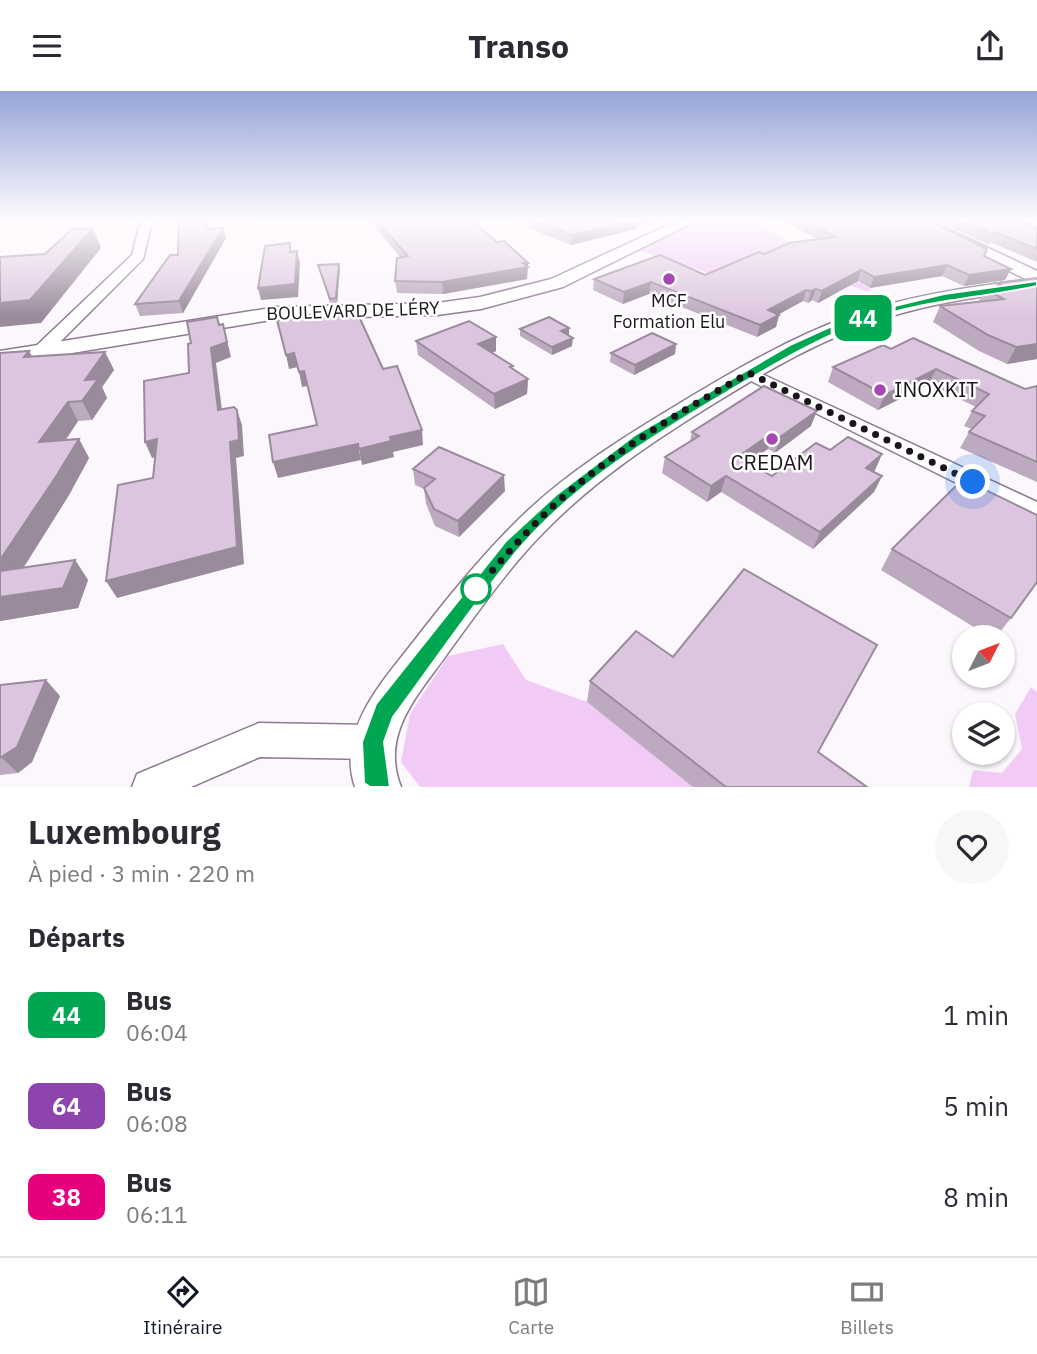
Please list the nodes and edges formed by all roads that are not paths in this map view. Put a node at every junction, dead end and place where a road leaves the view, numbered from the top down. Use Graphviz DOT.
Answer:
graph roads {
  1 [pos="139,251"];
  2 [pos="624,251"];
  3 [pos="982,251"];
  4 [pos="1037,278"];
  5 [pos="1037,284"];
  6 [pos="40,352"];
  7 [pos="0,358"];
  8 [pos="749,373"];
  9 [pos="1037,511"];
  10 [pos="373,742"];
  11 [pos="150,787"];
  12 [pos="379,787"];
  1 -- 6 [label="street"];
  2 -- 6 [label="street, BOULEVARD DE LÉRY"];
  3 -- 4 [label="street"];
  5 -- 8 [label="street"];
  6 -- 7 [label="street, BOULEVARD DE LÉRY"];
  8 -- 9 [label="street"];
  8 -- 10 [label="street"];
  10 -- 11 [label="street"];
  10 -- 12 [label="street"];
}
